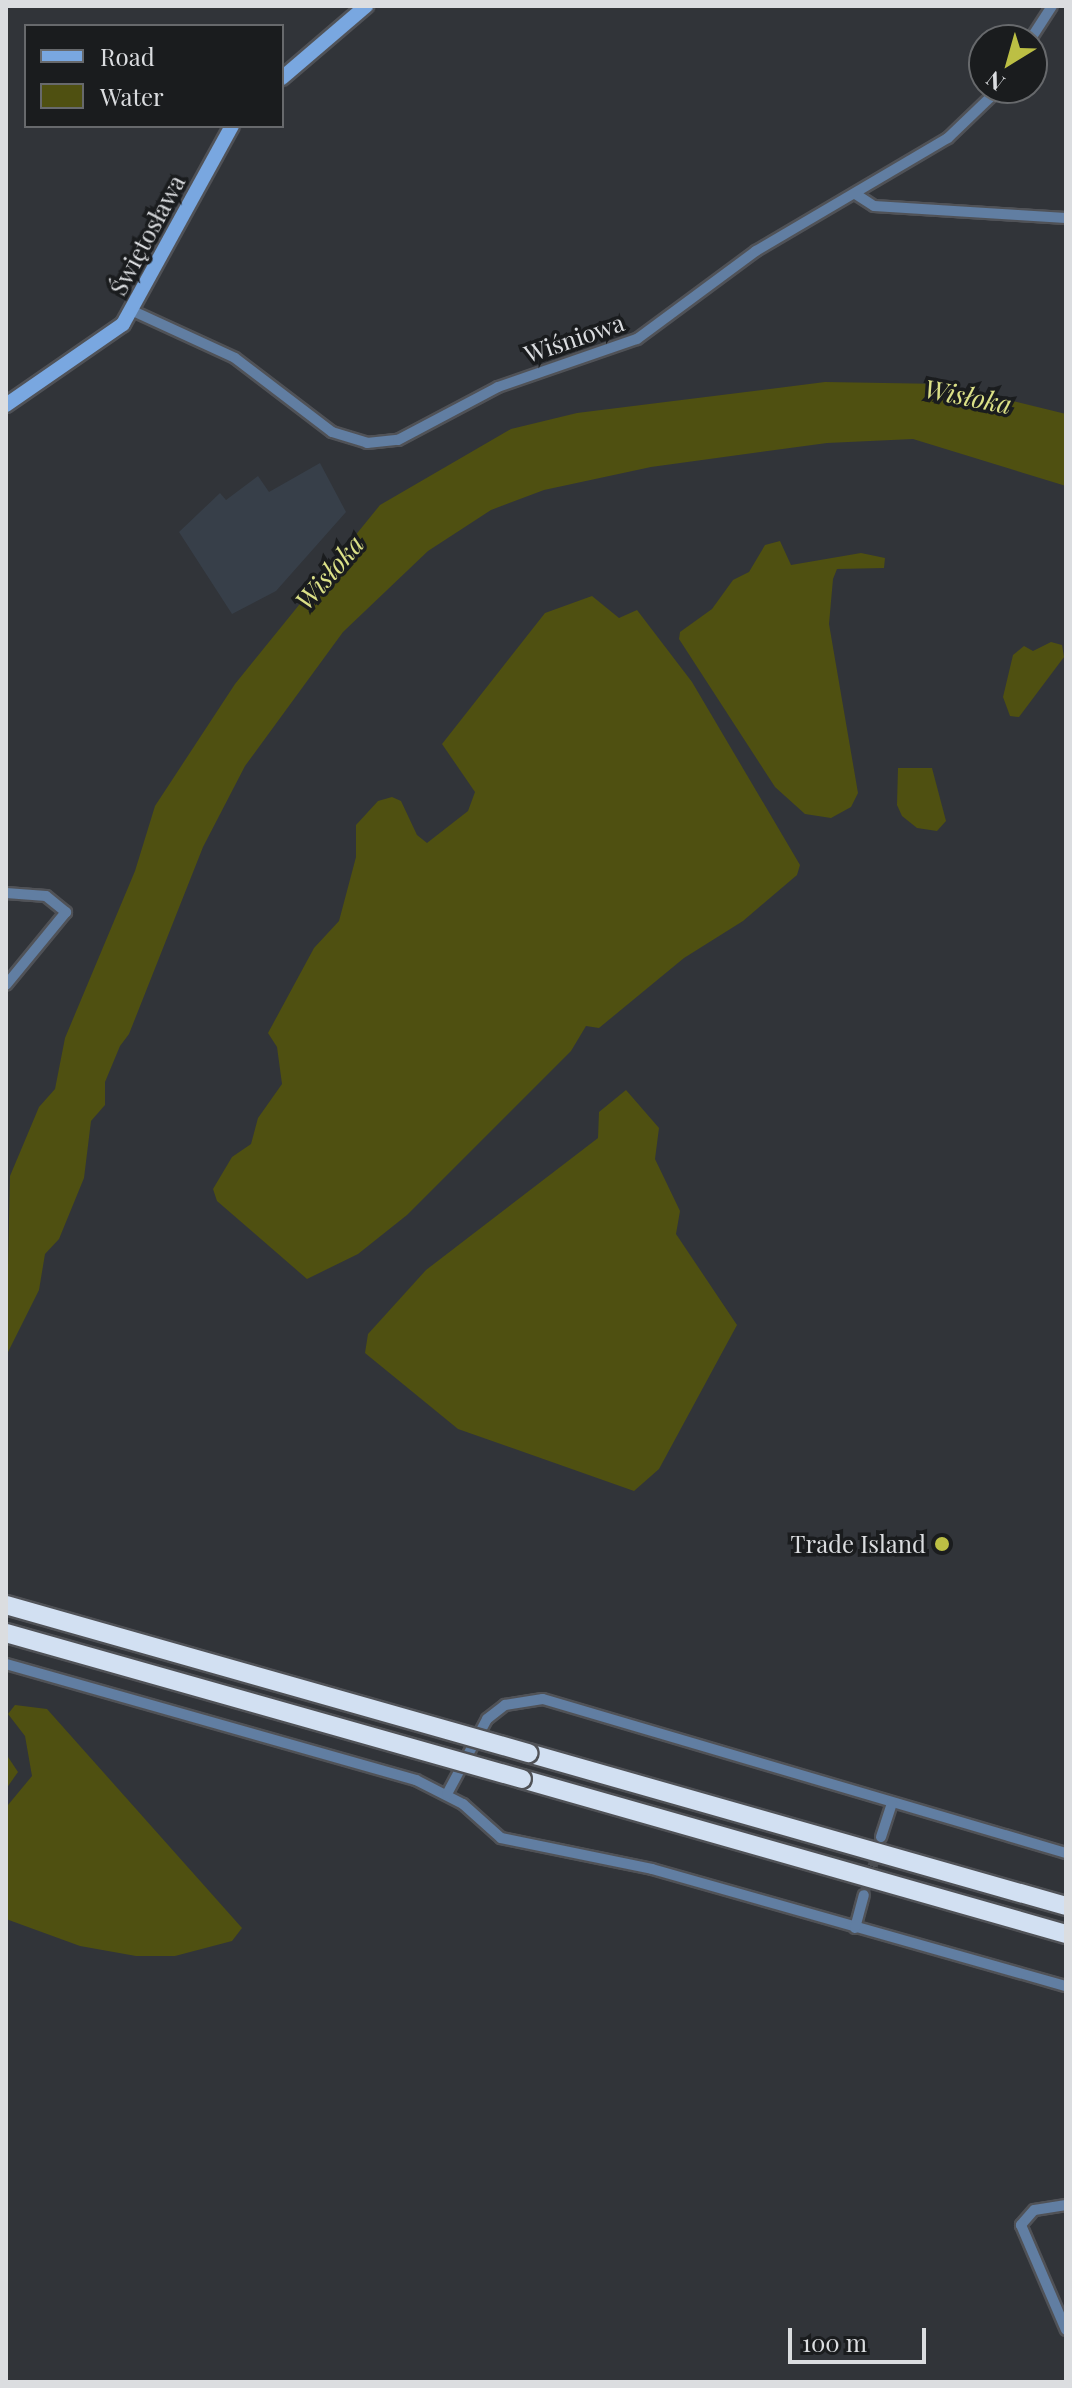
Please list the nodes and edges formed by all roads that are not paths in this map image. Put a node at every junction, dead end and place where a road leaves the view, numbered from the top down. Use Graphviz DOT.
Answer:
graph roads {
  1 [pos="366,6"];
  2 [pos="1052,6"];
  3 [pos="1040,24"];
  4 [pos="284,76"];
  5 [pos="985,104"];
  6 [pos="231,128"];
  7 [pos="857,195"];
  8 [pos="1066,218"];
  9 [pos="133,311"];
  10 [pos="6,405"];
  11 [pos="6,893"];
  12 [pos="6,985"];
  13 [pos="6,1605"];
  14 [pos="6,1633"];
  15 [pos="6,1664"];
  16 [pos="447,1794"];
  17 [pos="892,1803"];
  18 [pos="881,1837"];
  19 [pos="1066,1853"];
  20 [pos="864,1895"];
  21 [pos="1066,1906"];
  22 [pos="855,1928"];
  23 [pos="1066,1934"];
  24 [pos="1066,1986"];
  25 [pos="1066,2205"];
  26 [pos="1066,2330"];
  1 -- 4 [label="street"];
  2 -- 3 [label="street"];
  5 -- 7 [label="street, Wiśniowa"];
  6 -- 9 [label="street, Świętosława"];
  7 -- 8 [label="street"];
  7 -- 9 [label="street, Wiśniowa"];
  9 -- 10 [label="street, Świętosława"];
  11 -- 12 [label="street"];
  13 -- 21 [label="highway, bridge"];
  14 -- 23 [label="highway, bridge"];
  15 -- 16 [label="street"];
  16 -- 17 [label="street"];
  16 -- 22 [label="street"];
  17 -- 18 [label="street"];
  17 -- 19 [label="street"];
  20 -- 22 [label="street"];
  22 -- 24 [label="street"];
  25 -- 26 [label="street"];
}
